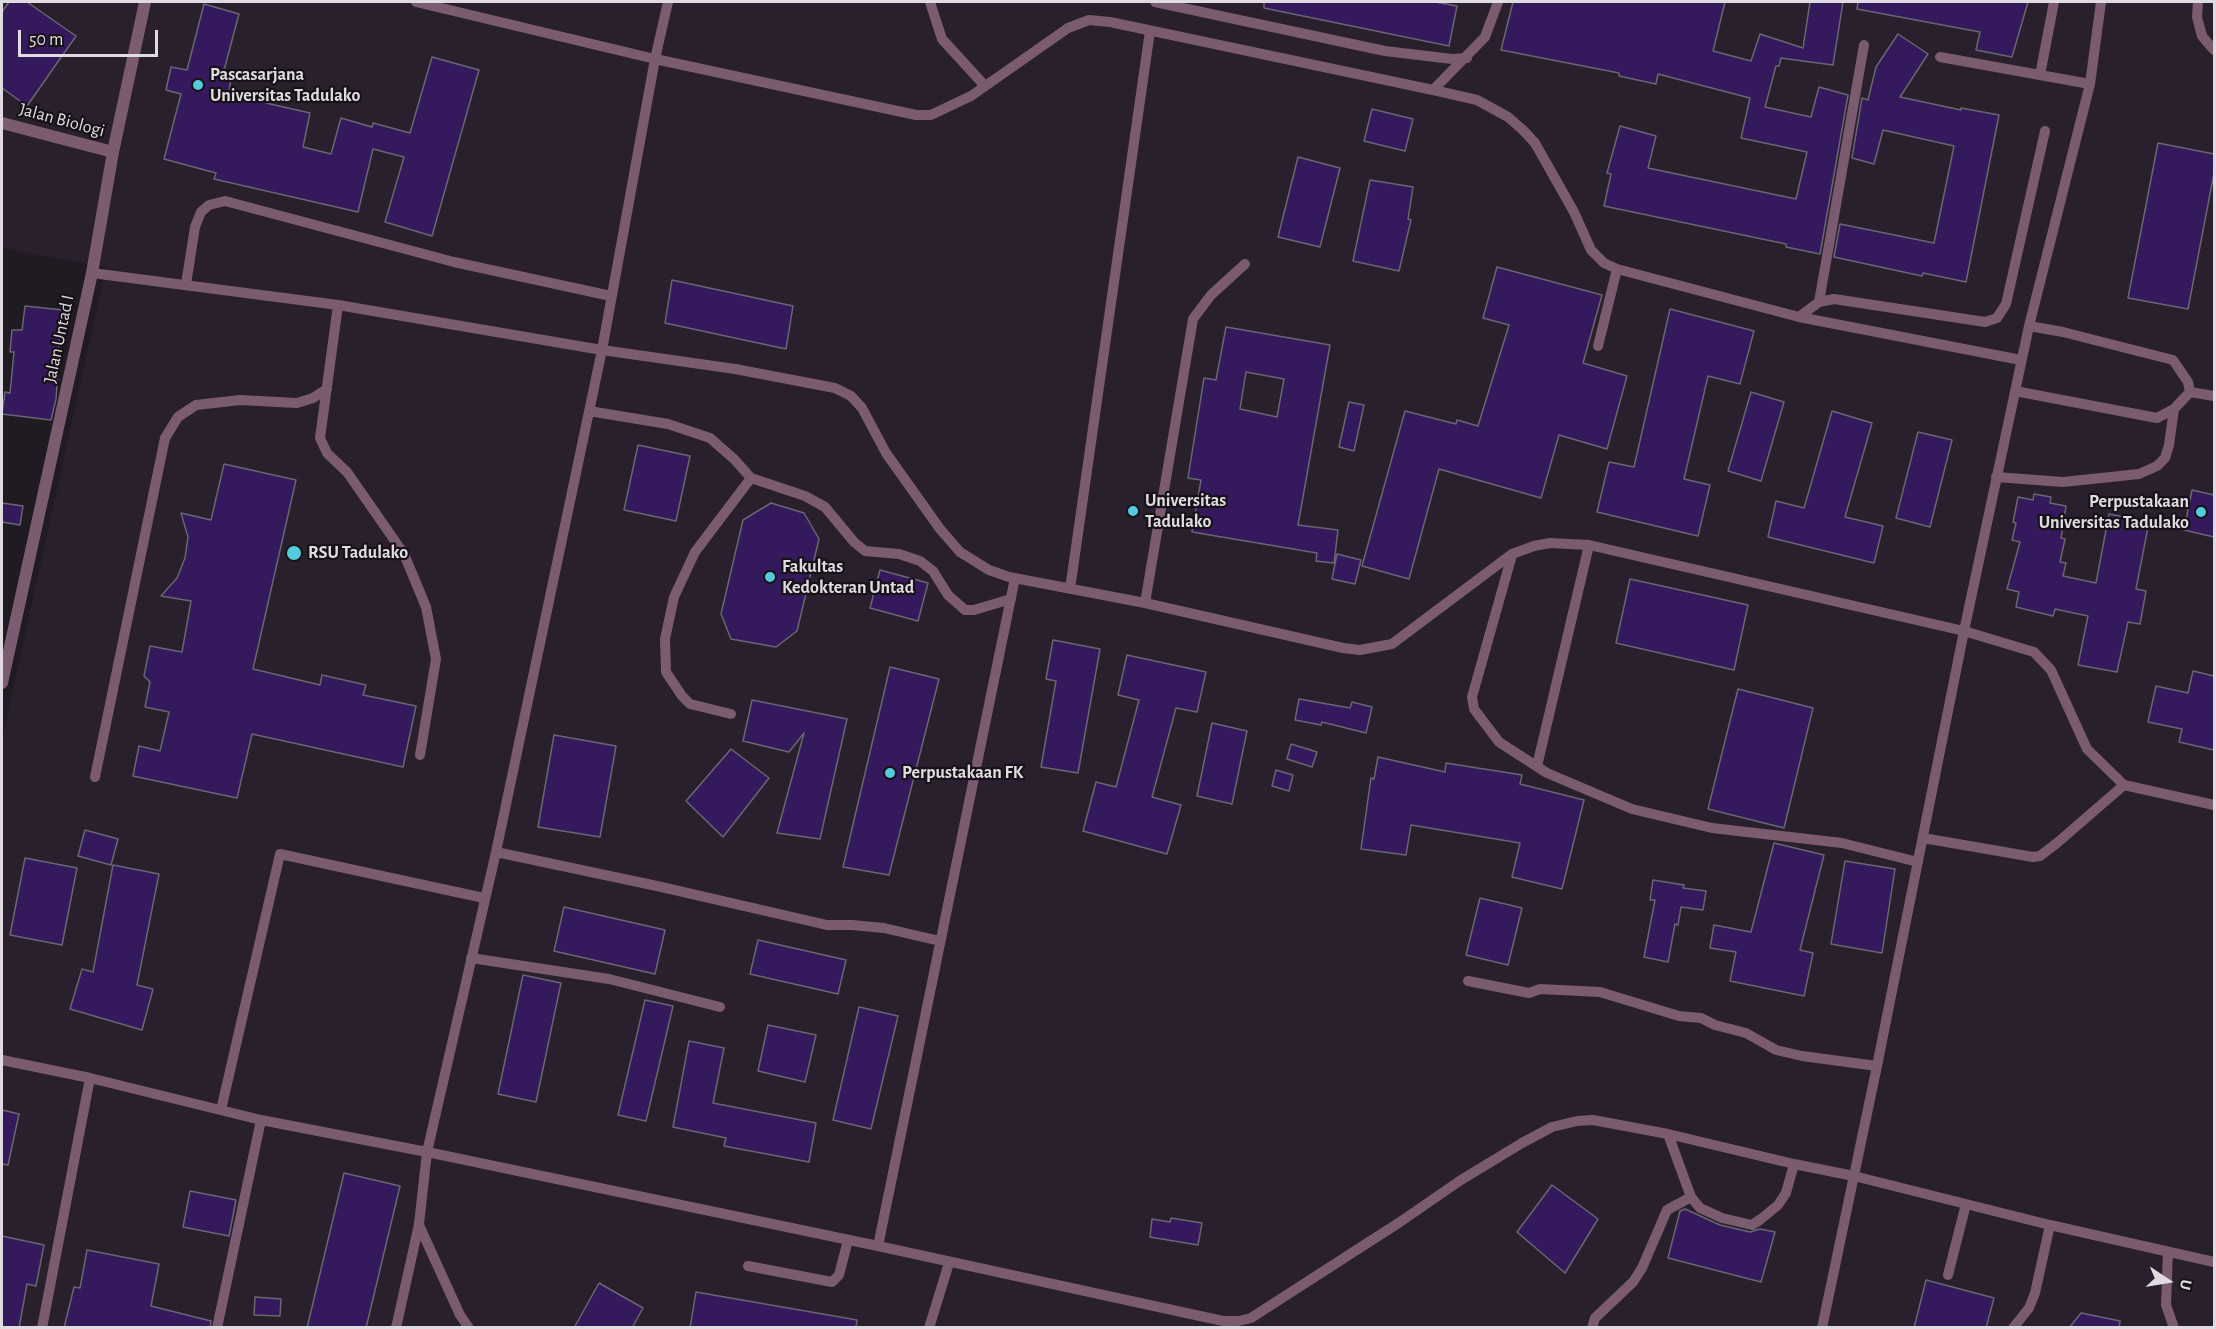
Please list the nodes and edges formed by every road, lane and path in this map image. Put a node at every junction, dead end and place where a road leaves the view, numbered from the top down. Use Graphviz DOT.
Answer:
graph roads {
  1 [pos="145,2"];
  2 [pos="416,2"];
  3 [pos="668,2"];
  4 [pos="930,2"];
  5 [pos="1155,2"];
  6 [pos="1498,2"];
  7 [pos="2054,2"];
  8 [pos="2101,2"];
  9 [pos="2198,2"];
  10 [pos="1150,31"];
  11 [pos="1864,45"];
  12 [pos="2214,50"];
  13 [pos="1940,57"];
  14 [pos="1467,58"];
  15 [pos="655,59"];
  16 [pos="2040,75"];
  17 [pos="2091,84"];
  18 [pos="985,86"];
  19 [pos="1433,90"];
  20 [pos="2,123"];
  21 [pos="2045,131"];
  22 [pos="113,152"];
  23 [pos="1245,264"];
  24 [pos="1617,268"];
  25 [pos="92,273"];
  26 [pos="186,284"];
  27 [pos="611,296"];
  28 [pos="1819,302"];
  29 [pos="338,305"];
  30 [pos="1799,316"];
  31 [pos="2028,326"];
  32 [pos="1598,346"];
  33 [pos="602,350"];
  34 [pos="2021,360"];
  35 [pos="327,389"];
  36 [pos="2015,391"];
  37 [pos="2190,392"];
  38 [pos="2214,396"];
  39 [pos="2174,409"];
  40 [pos="589,411"];
  41 [pos="1996,477"];
  42 [pos="751,478"];
  43 [pos="1588,545"];
  44 [pos="1512,554"];
  45 [pos="1015,578"];
  46 [pos="1070,589"];
  47 [pos="1011,599"];
  48 [pos="1145,603"];
  49 [pos="1964,631"];
  50 [pos="2,683"];
  51 [pos="731,714"];
  52 [pos="420,755"];
  53 [pos="1537,766"];
  54 [pos="95,777"];
  55 [pos="2124,785"];
  56 [pos="2214,805"];
  57 [pos="1923,838"];
  58 [pos="496,852"];
  59 [pos="1918,862"];
  60 [pos="484,898"];
  61 [pos="940,941"];
  62 [pos="471,958"];
  63 [pos="1468,981"];
  64 [pos="720,1007"];
  65 [pos="2,1060"];
  66 [pos="1877,1066"];
  67 [pos="90,1078"];
  68 [pos="221,1110"];
  69 [pos="261,1120"];
  70 [pos="1668,1134"];
  71 [pos="427,1152"];
  72 [pos="1794,1164"];
  73 [pos="1854,1176"];
  74 [pos="1691,1197"];
  75 [pos="1966,1204"];
  76 [pos="419,1224"];
  77 [pos="2050,1226"];
  78 [pos="848,1240"];
  79 [pos="878,1245"];
  80 [pos="2168,1251"];
  81 [pos="2214,1262"];
  82 [pos="949,1263"];
  83 [pos="748,1266"];
  84 [pos="1948,1275"];
  85 [pos="1251,1323"];
  86 [pos="42,1328"];
  87 [pos="217,1328"];
  88 [pos="396,1328"];
  89 [pos="469,1328"];
  90 [pos="929,1328"];
  91 [pos="1592,1328"];
  92 [pos="1822,1328"];
  93 [pos="2013,1328"];
  94 [pos="2174,1328"];
  1 -- 22 [label="street, Jalan Untad I"];
  2 -- 15 [label="lane"];
  3 -- 15 [label="lane"];
  4 -- 18 [label="lane"];
  5 -- 14 [label="lane"];
  6 -- 14 [label="lane"];
  7 -- 16 [label="lane"];
  8 -- 17 [label="lane"];
  9 -- 12 [label="lane"];
  10 -- 18 [label="lane"];
  10 -- 19 [label="lane"];
  10 -- 46 [label="lane"];
  11 -- 28 [label="lane"];
  13 -- 16 [label="lane"];
  14 -- 19 [label="lane"];
  15 -- 18 [label="lane"];
  15 -- 27 [label="lane"];
  16 -- 17 [label="lane"];
  17 -- 31 [label="lane"];
  19 -- 24 [label="lane"];
  20 -- 22 [label="street, Jalan Biologi"];
  21 -- 28 [label="lane"];
  22 -- 25 [label="street, Jalan Untad I"];
  23 -- 48 [label="lane"];
  24 -- 30 [label="lane"];
  24 -- 32 [label="lane"];
  25 -- 26 [label="lane"];
  25 -- 50 [label="street, Jalan Untad I"];
  26 -- 27 [label="lane"];
  26 -- 29 [label="lane"];
  27 -- 33 [label="lane"];
  28 -- 30 [label="lane"];
  29 -- 33 [label="lane"];
  29 -- 35 [label="lane"];
  30 -- 34 [label="lane"];
  31 -- 34 [label="lane"];
  31 -- 37 [label="lane"];
  33 -- 40 [label="lane"];
  33 -- 45 [label="lane"];
  34 -- 36 [label="lane"];
  35 -- 52 [label="lane"];
  35 -- 54 [label="lane"];
  36 -- 39 [label="lane"];
  36 -- 41 [label="lane"];
  37 -- 38 [label="lane"];
  37 -- 39 [label="lane"];
  39 -- 41 [label="lane"];
  40 -- 42 [label="lane"];
  40 -- 58 [label="lane"];
  41 -- 49 [label="lane"];
  42 -- 47 [label="lane"];
  42 -- 51 [label="lane"];
  43 -- 44 [label="lane"];
  43 -- 49 [label="lane"];
  43 -- 53 [label="lane"];
  44 -- 48 [label="lane"];
  44 -- 53 [label="lane"];
  45 -- 46 [label="lane"];
  45 -- 47 [label="lane"];
  46 -- 48 [label="lane"];
  47 -- 61 [label="lane"];
  49 -- 55 [label="lane"];
  49 -- 57 [label="lane"];
  53 -- 59 [label="lane"];
  55 -- 56 [label="lane"];
  55 -- 57 [label="lane"];
  57 -- 59 [label="lane"];
  58 -- 60 [label="lane"];
  58 -- 61 [label="lane"];
  59 -- 66 [label="lane"];
  60 -- 62 [label="lane"];
  60 -- 68 [label="lane"];
  61 -- 79 [label="lane"];
  62 -- 64 [label="lane"];
  62 -- 71 [label="lane"];
  63 -- 66 [label="lane"];
  65 -- 67 [label="lane"];
  66 -- 73 [label="lane"];
  67 -- 68 [label="lane"];
  67 -- 86 [label="lane"];
  68 -- 69 [label="lane"];
  69 -- 71 [label="lane"];
  69 -- 87 [label="lane"];
  70 -- 72 [label="lane"];
  70 -- 74 [label="lane"];
  70 -- 85 [label="lane"];
  71 -- 76 [label="lane"];
  71 -- 78 [label="lane"];
  72 -- 73 [label="lane"];
  72 -- 74 [label="lane"];
  73 -- 75 [label="lane"];
  73 -- 92 [label="lane"];
  74 -- 91 [label="lane"];
  75 -- 77 [label="lane"];
  75 -- 84 [label="lane"];
  76 -- 88 [label="lane"];
  76 -- 89 [label="lane"];
  77 -- 80 [label="lane"];
  77 -- 93 [label="lane"];
  78 -- 79 [label="lane"];
  78 -- 83 [label="lane"];
  79 -- 82 [label="lane"];
  80 -- 81 [label="lane"];
  80 -- 94 [label="lane"];
  82 -- 85 [label="lane"];
  82 -- 90 [label="lane"];
}
